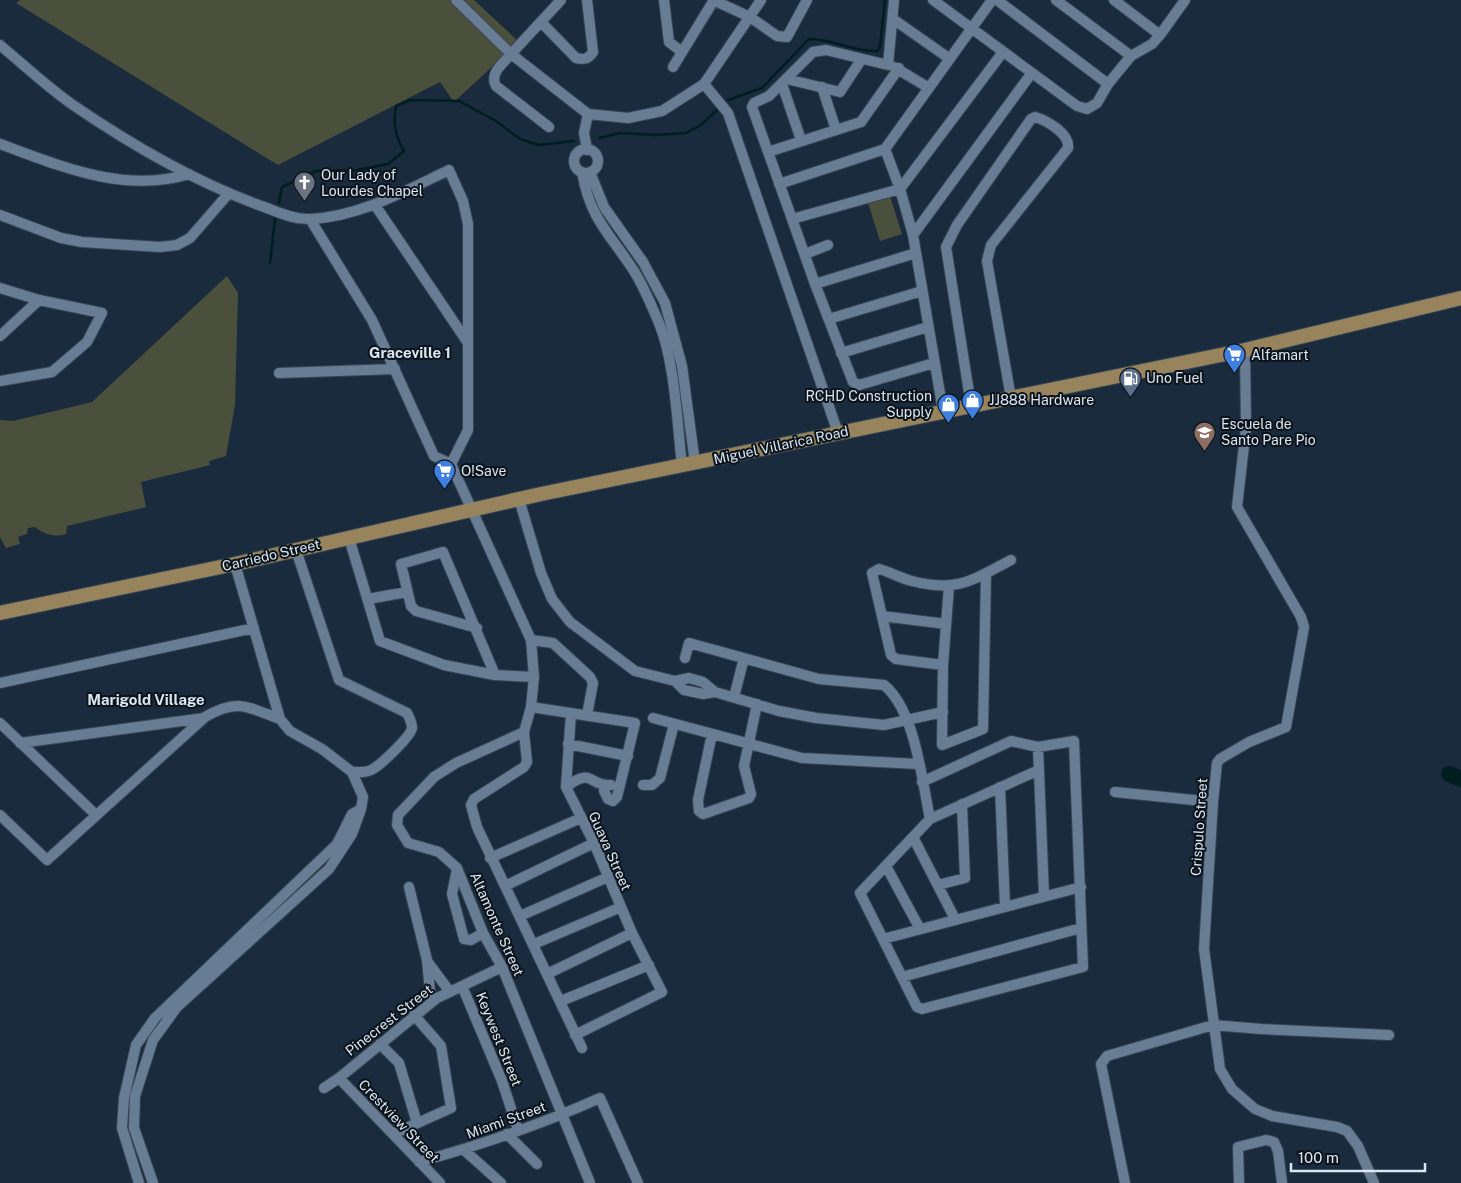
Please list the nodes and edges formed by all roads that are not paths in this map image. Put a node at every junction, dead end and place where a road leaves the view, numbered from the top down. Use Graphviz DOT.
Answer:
graph roads {
  1 [pos="456,0"];
  2 [pos="561,0"];
  3 [pos="587,0"];
  4 [pos="664,0"];
  5 [pos="714,0"];
  6 [pos="761,0"];
  7 [pos="807,0"];
  8 [pos="894,0"];
  9 [pos="933,0"];
  10 [pos="992,0"];
  11 [pos="997,0"];
  12 [pos="1056,0"];
  13 [pos="1114,0"];
  14 [pos="1180,2"];
  15 [pos="750,17"];
  16 [pos="892,20"];
  17 [pos="541,22"];
  18 [pos="973,28"];
  19 [pos="1160,35"];
  20 [pos="0,45"];
  21 [pos="682,52"];
  22 [pos="1004,52"];
  23 [pos="512,54"];
  24 [pos="1131,56"];
  25 [pos="950,59"];
  26 [pos="861,60"];
  27 [pos="888,65"];
  28 [pos="673,67"];
  29 [pos="899,68"];
  30 [pos="1031,74"];
  31 [pos="784,81"];
  32 [pos="704,84"];
  33 [pos="1108,84"];
  34 [pos="822,87"];
  35 [pos="929,88"];
  36 [pos="588,114"];
  37 [pos="549,127"];
  38 [pos="836,130"];
  39 [pos="801,140"];
  40 [pos="0,144"];
  41 [pos="587,150"];
  42 [pos="885,150"];
  43 [pos="768,152"];
  44 [pos="586,172"];
  45 [pos="189,174"];
  46 [pos="779,184"];
  47 [pos="900,189"];
  48 [pos="228,194"];
  49 [pos="374,205"];
  50 [pos="0,215"];
  51 [pos="792,218"];
  52 [pos="310,219"];
  53 [pos="912,235"];
  54 [pos="828,245"];
  55 [pos="916,253"];
  56 [pos="805,254"];
  57 [pos="815,284"];
  58 [pos="0,288"];
  59 [pos="922,291"];
  60 [pos="1461,298"];
  61 [pos="39,300"];
  62 [pos="829,319"];
  63 [pos="928,327"];
  64 [pos="0,336"];
  65 [pos="468,344"];
  66 [pos="1245,350"];
  67 [pos="841,353"];
  68 [pos="934,363"];
  69 [pos="395,370"];
  70 [pos="279,373"];
  71 [pos="0,381"];
  72 [pos="1010,398"];
  73 [pos="971,405"];
  74 [pos="943,411"];
  75 [pos="838,433"];
  76 [pos="451,464"];
  77 [pos="689,464"];
  78 [pos="541,494"];
  79 [pos="519,500"];
  80 [pos="471,511"];
  81 [pos="349,538"];
  82 [pos="296,550"];
  83 [pos="1011,560"];
  84 [pos="235,564"];
  85 [pos="986,573"];
  86 [pos="949,586"];
  87 [pos="407,592"];
  88 [pos="368,599"];
  89 [pos="0,613"];
  90 [pos="882,616"];
  91 [pos="946,624"];
  92 [pos="254,628"];
  93 [pos="477,628"];
  94 [pos="531,640"];
  95 [pos="685,658"];
  96 [pos="744,658"];
  97 [pos="943,665"];
  98 [pos="495,675"];
  99 [pos="534,677"];
  100 [pos="0,683"];
  101 [pos="734,697"];
  102 [pos="758,704"];
  103 [pos="531,707"];
  104 [pos="943,712"];
  105 [pos="571,713"];
  106 [pos="587,715"];
  107 [pos="205,717"];
  108 [pos="653,718"];
  109 [pos="280,719"];
  110 [pos="907,719"];
  111 [pos="0,723"];
  112 [pos="674,724"];
  113 [pos="524,732"];
  114 [pos="712,734"];
  115 [pos="20,743"];
  116 [pos="568,744"];
  117 [pos="748,744"];
  118 [pos="1038,747"];
  119 [pos="628,756"];
  120 [pos="918,764"];
  121 [pos="1039,770"];
  122 [pos="352,772"];
  123 [pos="922,782"];
  124 [pos="620,784"];
  125 [pos="643,785"];
  126 [pos="606,786"];
  127 [pos="566,787"];
  128 [pos="1000,787"];
  129 [pos="1115,792"];
  130 [pos="1212,802"];
  131 [pos="962,804"];
  132 [pos="361,809"];
  133 [pos="95,814"];
  134 [pos="0,815"];
  135 [pos="581,818"];
  136 [pos="930,819"];
  137 [pos="913,837"];
  138 [pos="594,843"];
  139 [pos="490,858"];
  140 [pos="886,866"];
  141 [pos="458,868"];
  142 [pos="608,877"];
  143 [pos="938,885"];
  144 [pos="505,886"];
  145 [pos="1081,886"];
  146 [pos="410,887"];
  147 [pos="1044,895"];
  148 [pos="1005,906"];
  149 [pos="621,907"];
  150 [pos="520,916"];
  151 [pos="955,919"];
  152 [pos="1081,928"];
  153 [pos="920,929"];
  154 [pos="483,933"];
  155 [pos="632,933"];
  156 [pos="883,939"];
  157 [pos="534,944"];
  158 [pos="426,960"];
  159 [pos="649,965"];
  160 [pos="502,968"];
  161 [pos="546,974"];
  162 [pos="902,977"];
  163 [pos="462,986"];
  164 [pos="450,992"];
  165 [pos="562,1001"];
  166 [pos="432,1002"];
  167 [pos="414,1016"];
  168 [pos="1213,1025"];
  169 [pos="575,1035"];
  170 [pos="1389,1035"];
  171 [pos="380,1044"];
  172 [pos="582,1048"];
  173 [pos="339,1078"];
  174 [pos="324,1088"];
  175 [pos="563,1115"];
  176 [pos="417,1123"];
  177 [pos="122,1128"];
  178 [pos="134,1128"];
  179 [pos="518,1130"];
  180 [pos="393,1134"];
  181 [pos="507,1134"];
  182 [pos="464,1150"];
  183 [pos="419,1162"];
  184 [pos="537,1164"];
  185 [pos="139,1183"];
  186 [pos="153,1183"];
  187 [pos="440,1183"];
  188 [pos="501,1183"];
  189 [pos="590,1183"];
  190 [pos="638,1183"];
  191 [pos="1125,1183"];
  192 [pos="1239,1183"];
  193 [pos="1282,1183"];
  194 [pos="1374,1183"];
  1 -- 23 [label="street"];
  2 -- 17 [label="street"];
  3 -- 17 [label="street"];
  4 -- 21 [label="street"];
  5 -- 15 [label="street"];
  5 -- 21 [label="street"];
  6 -- 15 [label="street"];
  7 -- 15 [label="street"];
  8 -- 16 [label="street"];
  9 -- 18 [label="street"];
  10 -- 18 [label="street"];
  11 -- 33 [label="street"];
  12 -- 24 [label="street"];
  13 -- 19 [label="street"];
  14 -- 19 [label="street"];
  15 -- 32 [label="street"];
  16 -- 25 [label="street"];
  16 -- 27 [label="street"];
  17 -- 23 [label="street"];
  18 -- 22 [label="street"];
  18 -- 25 [label="street"];
  19 -- 24 [label="street"];
  20 -- 45 [label="street"];
  21 -- 28 [label="street"];
  22 -- 30 [label="street"];
  22 -- 47 [label="street"];
  23 -- 36 [label="street"];
  23 -- 37 [label="street"];
  24 -- 33 [label="street"];
  25 -- 35 [label="street"];
  26 -- 27 [label="street"];
  26 -- 31 [label="street"];
  26 -- 34 [label="street"];
  27 -- 29 [label="street"];
  29 -- 35 [label="street"];
  29 -- 38 [label="street"];
  30 -- 33 [label="street"];
  30 -- 53 [label="street"];
  31 -- 34 [label="street"];
  31 -- 39 [label="street"];
  31 -- 43 [label="street"];
  32 -- 36 [label="street"];
  32 -- 75 [label="street"];
  34 -- 38 [label="street"];
  35 -- 42 [label="street"];
  36 -- 41 [label="street"];
  38 -- 39 [label="street"];
  39 -- 43 [label="street"];
  40 -- 45 [label="street"];
  41 -- 44 [label="street"];
  41 -- 44 [label="street"];
  42 -- 46 [label="street"];
  42 -- 47 [label="street"];
  43 -- 46 [label="street"];
  44 -- 77 [label="street"];
  45 -- 48 [label="street"];
  46 -- 51 [label="street"];
  47 -- 51 [label="street"];
  47 -- 53 [label="street"];
  48 -- 50 [label="street"];
  48 -- 52 [label="street"];
  49 -- 52 [label="street"];
  49 -- 65 [label="street"];
  49 -- 65 [label="street"];
  51 -- 56 [label="street"];
  52 -- 69 [label="street"];
  53 -- 55 [label="street"];
  54 -- 56 [label="street"];
  55 -- 57 [label="street"];
  55 -- 59 [label="street"];
  56 -- 57 [label="street"];
  57 -- 62 [label="street"];
  58 -- 61 [label="street"];
  59 -- 62 [label="street"];
  59 -- 63 [label="street"];
  60 -- 66 [label="main road, Miguel Villarica Road"];
  61 -- 64 [label="street"];
  61 -- 71 [label="street"];
  62 -- 67 [label="street"];
  63 -- 67 [label="street"];
  63 -- 68 [label="street"];
  65 -- 76 [label="street"];
  66 -- 72 [label="main road, Miguel Villarica Road"];
  66 -- 130 [label="street, Crispulo Street"];
  67 -- 68 [label="street"];
  68 -- 74 [label="street"];
  69 -- 70 [label="street"];
  69 -- 76 [label="street"];
  72 -- 73 [label="main road, Miguel Villarica Road"];
  72 -- 73 [label="street"];
  73 -- 74 [label="main road, Miguel Villarica Road"];
  74 -- 75 [label="main road, Miguel Villarica Road"];
  75 -- 77 [label="main road, Miguel Villarica Road"];
  76 -- 80 [label="street"];
  77 -- 78 [label="main road, Miguel Villarica Road"];
  78 -- 79 [label="main road, Carriedo Street"];
  79 -- 80 [label="main road, Carriedo Street"];
  79 -- 101 [label="street"];
  80 -- 81 [label="main road, Carriedo Street"];
  80 -- 94 [label="street"];
  81 -- 82 [label="main road, Carriedo Street"];
  81 -- 88 [label="street"];
  82 -- 84 [label="main road, Carriedo Street"];
  82 -- 122 [label="street"];
  83 -- 85 [label="street"];
  84 -- 89 [label="main road, Carriedo Street"];
  84 -- 92 [label="street"];
  85 -- 86 [label="street"];
  85 -- 104 [label="street"];
  86 -- 90 [label="street"];
  86 -- 91 [label="street"];
  87 -- 88 [label="street"];
  87 -- 93 [label="street"];
  87 -- 93 [label="street"];
  88 -- 98 [label="street"];
  90 -- 91 [label="street"];
  90 -- 97 [label="street"];
  91 -- 97 [label="street"];
  92 -- 100 [label="street"];
  92 -- 109 [label="street"];
  93 -- 98 [label="street"];
  94 -- 99 [label="street"];
  94 -- 106 [label="street"];
  95 -- 96 [label="street"];
  96 -- 101 [label="street"];
  96 -- 110 [label="street"];
  97 -- 104 [label="street"];
  98 -- 99 [label="street"];
  99 -- 103 [label="street"];
  101 -- 102 [label="street"];
  102 -- 110 [label="street"];
  102 -- 117 [label="street"];
  103 -- 105 [label="street"];
  103 -- 113 [label="street"];
  104 -- 110 [label="street"];
  105 -- 106 [label="street"];
  105 -- 116 [label="street, Guava Street"];
  106 -- 119 [label="street"];
  107 -- 109 [label="street"];
  107 -- 115 [label="street"];
  107 -- 133 [label="street"];
  108 -- 112 [label="street"];
  109 -- 122 [label="street"];
  110 -- 120 [label="street"];
  111 -- 115 [label="street"];
  112 -- 114 [label="street"];
  112 -- 125 [label="street"];
  113 -- 139 [label="street"];
  113 -- 141 [label="street, Altamonte Street"];
  114 -- 117 [label="street"];
  114 -- 117 [label="street"];
  115 -- 133 [label="street"];
  116 -- 119 [label="street"];
  116 -- 127 [label="street, Guava Street"];
  117 -- 120 [label="street"];
  118 -- 121 [label="street"];
  118 -- 123 [label="street"];
  118 -- 145 [label="street"];
  119 -- 124 [label="street"];
  120 -- 123 [label="street"];
  121 -- 128 [label="street"];
  121 -- 147 [label="street"];
  122 -- 132 [label="street"];
  123 -- 136 [label="street"];
  124 -- 126 [label="street"];
  124 -- 126 [label="street"];
  126 -- 127 [label="street"];
  127 -- 135 [label="street, Guava Street"];
  128 -- 131 [label="street"];
  128 -- 148 [label="street"];
  129 -- 130 [label="street"];
  130 -- 168 [label="street, Crispulo Street"];
  131 -- 136 [label="street"];
  131 -- 143 [label="street"];
  132 -- 177 [label="street"];
  132 -- 178 [label="street"];
  133 -- 134 [label="street"];
  135 -- 138 [label="street, Guava Street"];
  135 -- 139 [label="street"];
  136 -- 137 [label="street"];
  137 -- 140 [label="street"];
  137 -- 143 [label="street"];
  138 -- 142 [label="street, Guava Street"];
  138 -- 144 [label="street"];
  139 -- 144 [label="street"];
  140 -- 153 [label="street"];
  140 -- 156 [label="street"];
  141 -- 154 [label="street, Altamonte Street"];
  141 -- 154 [label="street"];
  142 -- 149 [label="street, Guava Street"];
  142 -- 150 [label="street"];
  143 -- 151 [label="street"];
  144 -- 150 [label="street"];
  145 -- 147 [label="street"];
  145 -- 152 [label="street"];
  146 -- 158 [label="street"];
  147 -- 148 [label="street"];
  148 -- 151 [label="street"];
  149 -- 155 [label="street, Guava Street"];
  149 -- 157 [label="street"];
  150 -- 157 [label="street"];
  151 -- 153 [label="street"];
  152 -- 162 [label="street"];
  152 -- 162 [label="street"];
  153 -- 156 [label="street"];
  154 -- 160 [label="street, Altamonte Street"];
  155 -- 159 [label="street, Guava Street"];
  155 -- 161 [label="street"];
  156 -- 162 [label="street"];
  157 -- 161 [label="street"];
  158 -- 164 [label="street"];
  158 -- 166 [label="street"];
  159 -- 165 [label="street"];
  159 -- 169 [label="street, Guava Street"];
  160 -- 163 [label="street, Pinecrest Street"];
  160 -- 175 [label="street, Altamonte Street"];
  161 -- 165 [label="street"];
  163 -- 164 [label="street, Pinecrest Street"];
  163 -- 179 [label="street, Keywest Street"];
  164 -- 166 [label="street, Pinecrest Street"];
  165 -- 169 [label="street"];
  166 -- 167 [label="street, Pinecrest Street"];
  167 -- 171 [label="street, Pinecrest Street"];
  167 -- 176 [label="street"];
  168 -- 170 [label="street"];
  168 -- 191 [label="street"];
  168 -- 194 [label="street, Crispulo Street"];
  169 -- 172 [label="street"];
  171 -- 173 [label="street, Pinecrest Street"];
  171 -- 176 [label="street"];
  173 -- 174 [label="street, Pinecrest Street"];
  173 -- 180 [label="street, Crestview Street"];
  175 -- 179 [label="street, Miami Street"];
  175 -- 189 [label="street, Altamonte Street"];
  175 -- 190 [label="street, Miami Street"];
  176 -- 180 [label="street"];
  177 -- 178 [label="street"];
  177 -- 185 [label="street"];
  178 -- 186 [label="street"];
  179 -- 181 [label="street, Miami Street"];
  180 -- 183 [label="street, Crestview Street"];
  181 -- 182 [label="street, Miami Street"];
  181 -- 184 [label="street"];
  182 -- 183 [label="street, Miami Street"];
  182 -- 188 [label="street"];
  183 -- 187 [label="street, Crestview Street"];
  192 -- 193 [label="street"];
}
